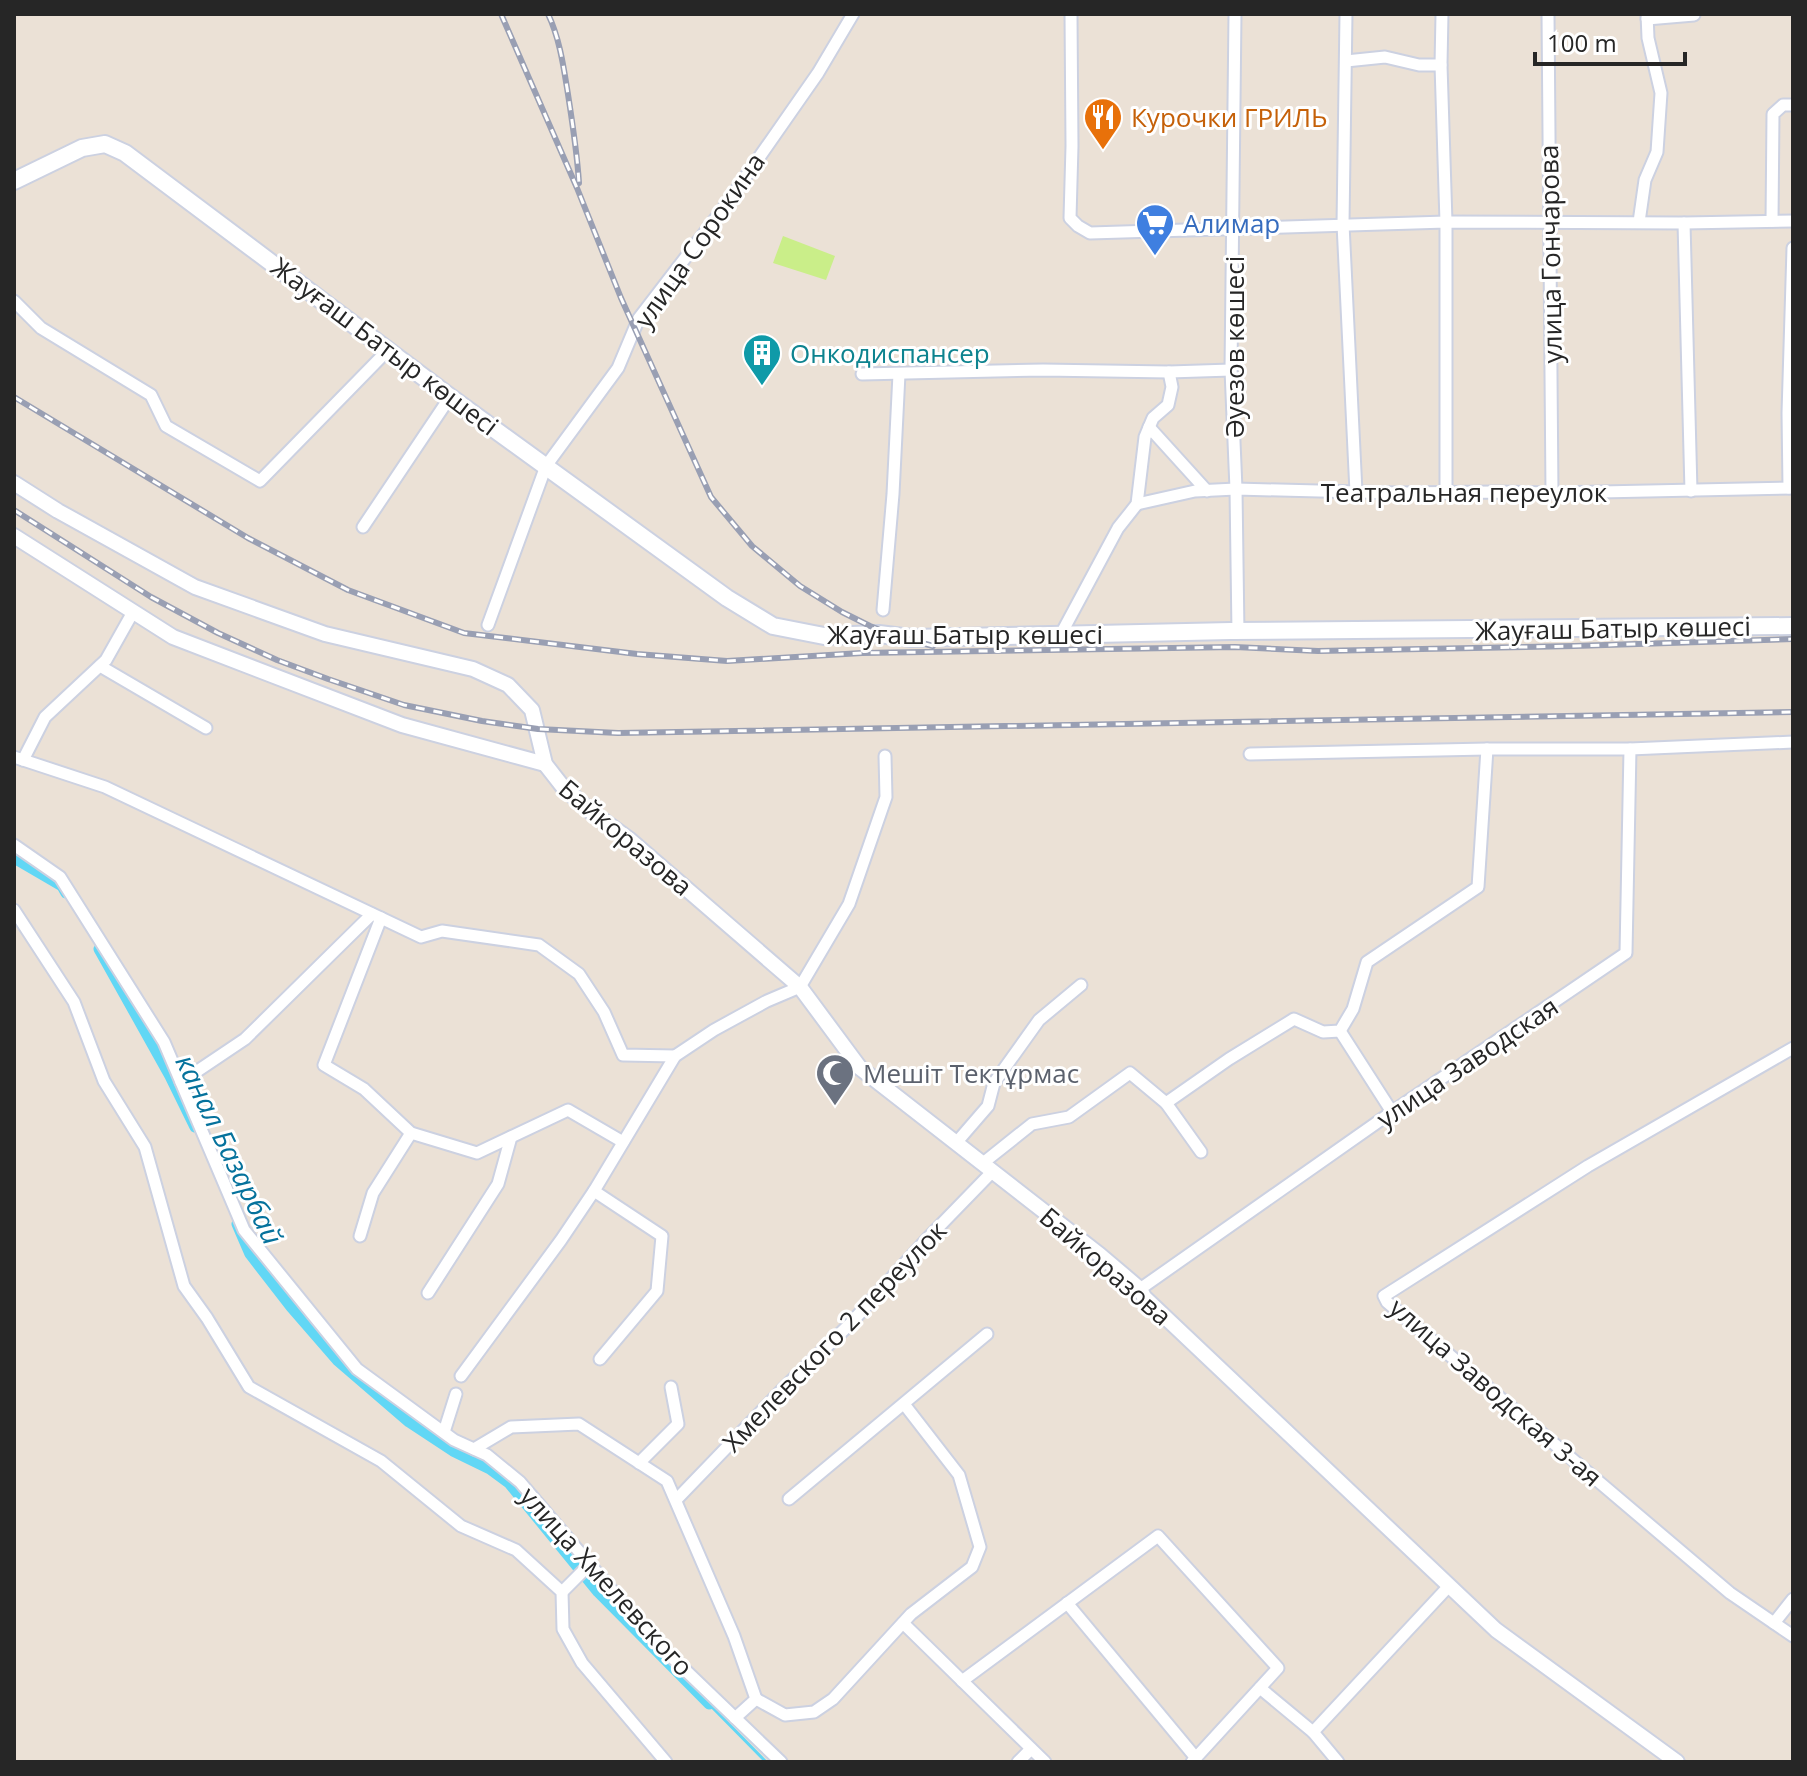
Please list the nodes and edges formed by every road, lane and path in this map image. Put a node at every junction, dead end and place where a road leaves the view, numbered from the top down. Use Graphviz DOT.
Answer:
graph roads {
  1 [pos="853,14"];
  2 [pos="1071,14"];
  3 [pos="1235,14"];
  4 [pos="1346,14"];
  5 [pos="1442,14"];
  6 [pos="1548,14"];
  7 [pos="1694,15"];
  8 [pos="1647,16"];
  9 [pos="1346,61"];
  10 [pos="1441,65"];
  11 [pos="1793,105"];
  12 [pos="14,181"];
  13 [pos="1772,221"];
  14 [pos="1793,221"];
  15 [pos="1446,222"];
  16 [pos="1639,222"];
  17 [pos="1550,223"];
  18 [pos="1684,223"];
  19 [pos="1343,224"];
  20 [pos="1234,228"];
  21 [pos="1793,248"];
  22 [pos="14,301"];
  23 [pos="388,350"];
  24 [pos="1231,370"];
  25 [pos="1169,372"];
  26 [pos="862,374"];
  27 [pos="899,374"];
  28 [pos="450,397"];
  29 [pos="1149,427"];
  30 [pos="546,466"];
  31 [pos="14,483"];
  32 [pos="1791,488"];
  33 [pos="1236,489"];
  34 [pos="1207,491"];
  35 [pos="1691,491"];
  36 [pos="1356,492"];
  37 [pos="1446,493"];
  38 [pos="1552,493"];
  39 [pos="1137,504"];
  40 [pos="363,527"];
  41 [pos="14,536"];
  42 [pos="883,610"];
  43 [pos="133,612"];
  44 [pos="488,625"];
  45 [pos="1793,626"];
  46 [pos="1238,633"];
  47 [pos="1060,636"];
  48 [pos="100,666"];
  49 [pos="206,728"];
  50 [pos="1793,742"];
  51 [pos="1487,749"];
  52 [pos="1630,749"];
  53 [pos="1250,754"];
  54 [pos="885,756"];
  55 [pos="19,759"];
  56 [pos="545,764"];
  57 [pos="14,845"];
  58 [pos="14,910"];
  59 [pos="377,916"];
  60 [pos="1081,985"];
  61 [pos="800,987"];
  62 [pos="1340,1031"];
  63 [pos="1793,1048"];
  64 [pos="675,1056"];
  65 [pos="181,1082"];
  66 [pos="1166,1103"];
  67 [pos="1392,1112"];
  68 [pos="411,1133"];
  69 [pos="511,1137"];
  70 [pos="623,1142"];
  71 [pos="956,1143"];
  72 [pos="1201,1152"];
  73 [pos="988,1167"];
  74 [pos="594,1191"];
  75 [pos="360,1236"];
  76 [pos="1140,1289"];
  77 [pos="428,1293"];
  78 [pos="987,1334"];
  79 [pos="600,1359"];
  80 [pos="461,1376"];
  81 [pos="671,1387"];
  82 [pos="456,1394"];
  83 [pos="904,1404"];
  84 [pos="444,1432"];
  85 [pos="474,1449"];
  86 [pos="639,1463"];
  87 [pos="789,1499"];
  88 [pos="676,1500"];
  89 [pos="589,1564"];
  90 [pos="1449,1586"];
  91 [pos="564,1590"];
  92 [pos="1793,1599"];
  93 [pos="1067,1603"];
  94 [pos="903,1623"];
  95 [pos="1774,1623"];
  96 [pos="1793,1636"];
  97 [pos="962,1681"];
  98 [pos="1260,1688"];
  99 [pos="756,1699"];
  100 [pos="735,1718"];
  101 [pos="1313,1732"];
  102 [pos="1031,1749"];
  103 [pos="1194,1760"];
  104 [pos="666,1762"];
  105 [pos="781,1762"];
  106 [pos="1018,1762"];
  107 [pos="1045,1762"];
  108 [pos="1338,1762"];
  109 [pos="1677,1762"];
  1 -- 30 [label="street, улица Сорокина"];
  2 -- 20 [label="street"];
  3 -- 20 [label="street, Әуезов көшесі"];
  4 -- 9 [label="street"];
  5 -- 10 [label="street"];
  6 -- 17 [label="street, улица Гончарова"];
  7 -- 8 [label="street"];
  8 -- 16 [label="street"];
  9 -- 10 [label="street"];
  9 -- 19 [label="street"];
  10 -- 15 [label="street"];
  11 -- 13 [label="street"];
  12 -- 23 [label="main road, Жауғаш Батыр көшесі"];
  13 -- 14 [label="street"];
  13 -- 18 [label="street"];
  15 -- 17 [label="street"];
  15 -- 19 [label="street"];
  15 -- 37 [label="street"];
  16 -- 17 [label="street"];
  16 -- 18 [label="street"];
  17 -- 38 [label="street, улица Гончарова"];
  18 -- 35 [label="street"];
  19 -- 20 [label="street"];
  19 -- 36 [label="street"];
  20 -- 24 [label="street, Әуезов көшесі"];
  21 -- 32 [label="street"];
  22 -- 23 [label="street"];
  23 -- 28 [label="main road, Жауғаш Батыр көшесі"];
  24 -- 25 [label="street"];
  24 -- 33 [label="street, Әуезов көшесі"];
  25 -- 27 [label="street"];
  25 -- 29 [label="street"];
  26 -- 27 [label="street"];
  27 -- 42 [label="street"];
  28 -- 30 [label="main road, Жауғаш Батыр көшесі"];
  28 -- 40 [label="street"];
  29 -- 34 [label="street"];
  29 -- 39 [label="street"];
  30 -- 44 [label="street, улица Сорокина"];
  30 -- 47 [label="main road, Жауғаш Батыр көшесі"];
  31 -- 56 [label="street, Байкоразова"];
  32 -- 35 [label="street, Театральная переулок"];
  33 -- 34 [label="street, Театральная переулок"];
  33 -- 36 [label="street, Театральная переулок"];
  33 -- 46 [label="street, Әуезов көшесі"];
  34 -- 39 [label="street, Театральная переулок"];
  35 -- 38 [label="street, Театральная переулок"];
  36 -- 37 [label="street, Театральная переулок"];
  37 -- 38 [label="street, Театральная переулок"];
  39 -- 47 [label="street"];
  41 -- 43 [label="street, Байкоразова"];
  43 -- 48 [label="street"];
  43 -- 56 [label="street, Байкоразова"];
  45 -- 46 [label="main road, Жауғаш Батыр көшесі"];
  46 -- 47 [label="main road, Жауғаш Батыр көшесі"];
  48 -- 49 [label="street"];
  48 -- 55 [label="street"];
  50 -- 52 [label="street"];
  51 -- 52 [label="street"];
  51 -- 53 [label="street"];
  51 -- 62 [label="street"];
  52 -- 67 [label="street, улица Заводская"];
  54 -- 61 [label="street"];
  55 -- 59 [label="street"];
  56 -- 61 [label="street, Байкоразова"];
  57 -- 65 [label="street, улица Хмелевского"];
  58 -- 91 [label="street"];
  59 -- 64 [label="street"];
  59 -- 65 [label="street"];
  59 -- 68 [label="street"];
  60 -- 71 [label="street"];
  61 -- 64 [label="street"];
  61 -- 71 [label="street, Байкоразова"];
  62 -- 66 [label="street"];
  62 -- 67 [label="street"];
  63 -- 95 [label="street, улица Заводская 3-ая"];
  64 -- 70 [label="street"];
  65 -- 84 [label="street, улица Хмелевского"];
  66 -- 72 [label="street"];
  66 -- 73 [label="street, Хмелевского 2 переулок"];
  67 -- 76 [label="street, улица Заводская"];
  68 -- 69 [label="street"];
  68 -- 75 [label="street"];
  69 -- 70 [label="street"];
  69 -- 77 [label="street"];
  70 -- 74 [label="street"];
  71 -- 73 [label="street, Байкоразова"];
  73 -- 76 [label="street, Байкоразова"];
  73 -- 88 [label="street, Хмелевского 2 переулок"];
  74 -- 79 [label="street"];
  74 -- 80 [label="street"];
  76 -- 90 [label="street, Байкоразова"];
  78 -- 83 [label="street"];
  81 -- 86 [label="street"];
  82 -- 84 [label="street"];
  83 -- 87 [label="street"];
  83 -- 94 [label="street"];
  84 -- 85 [label="street, улица Хмелевского"];
  85 -- 86 [label="street"];
  85 -- 89 [label="street, улица Хмелевского"];
  86 -- 88 [label="street"];
  88 -- 99 [label="street"];
  89 -- 91 [label="street"];
  89 -- 100 [label="street, улица Хмелевского"];
  90 -- 101 [label="street"];
  90 -- 109 [label="street, Байкоразова"];
  91 -- 104 [label="street"];
  92 -- 95 [label="street"];
  93 -- 97 [label="street"];
  93 -- 98 [label="street"];
  93 -- 103 [label="street"];
  94 -- 97 [label="street"];
  94 -- 99 [label="street"];
  95 -- 96 [label="street, улица Заводская 3-ая"];
  97 -- 102 [label="street"];
  98 -- 101 [label="street"];
  98 -- 103 [label="street"];
  99 -- 100 [label="street"];
  100 -- 105 [label="street, улица Хмелевского"];
  101 -- 108 [label="street"];
  102 -- 106 [label="street"];
  102 -- 107 [label="street"];
}
